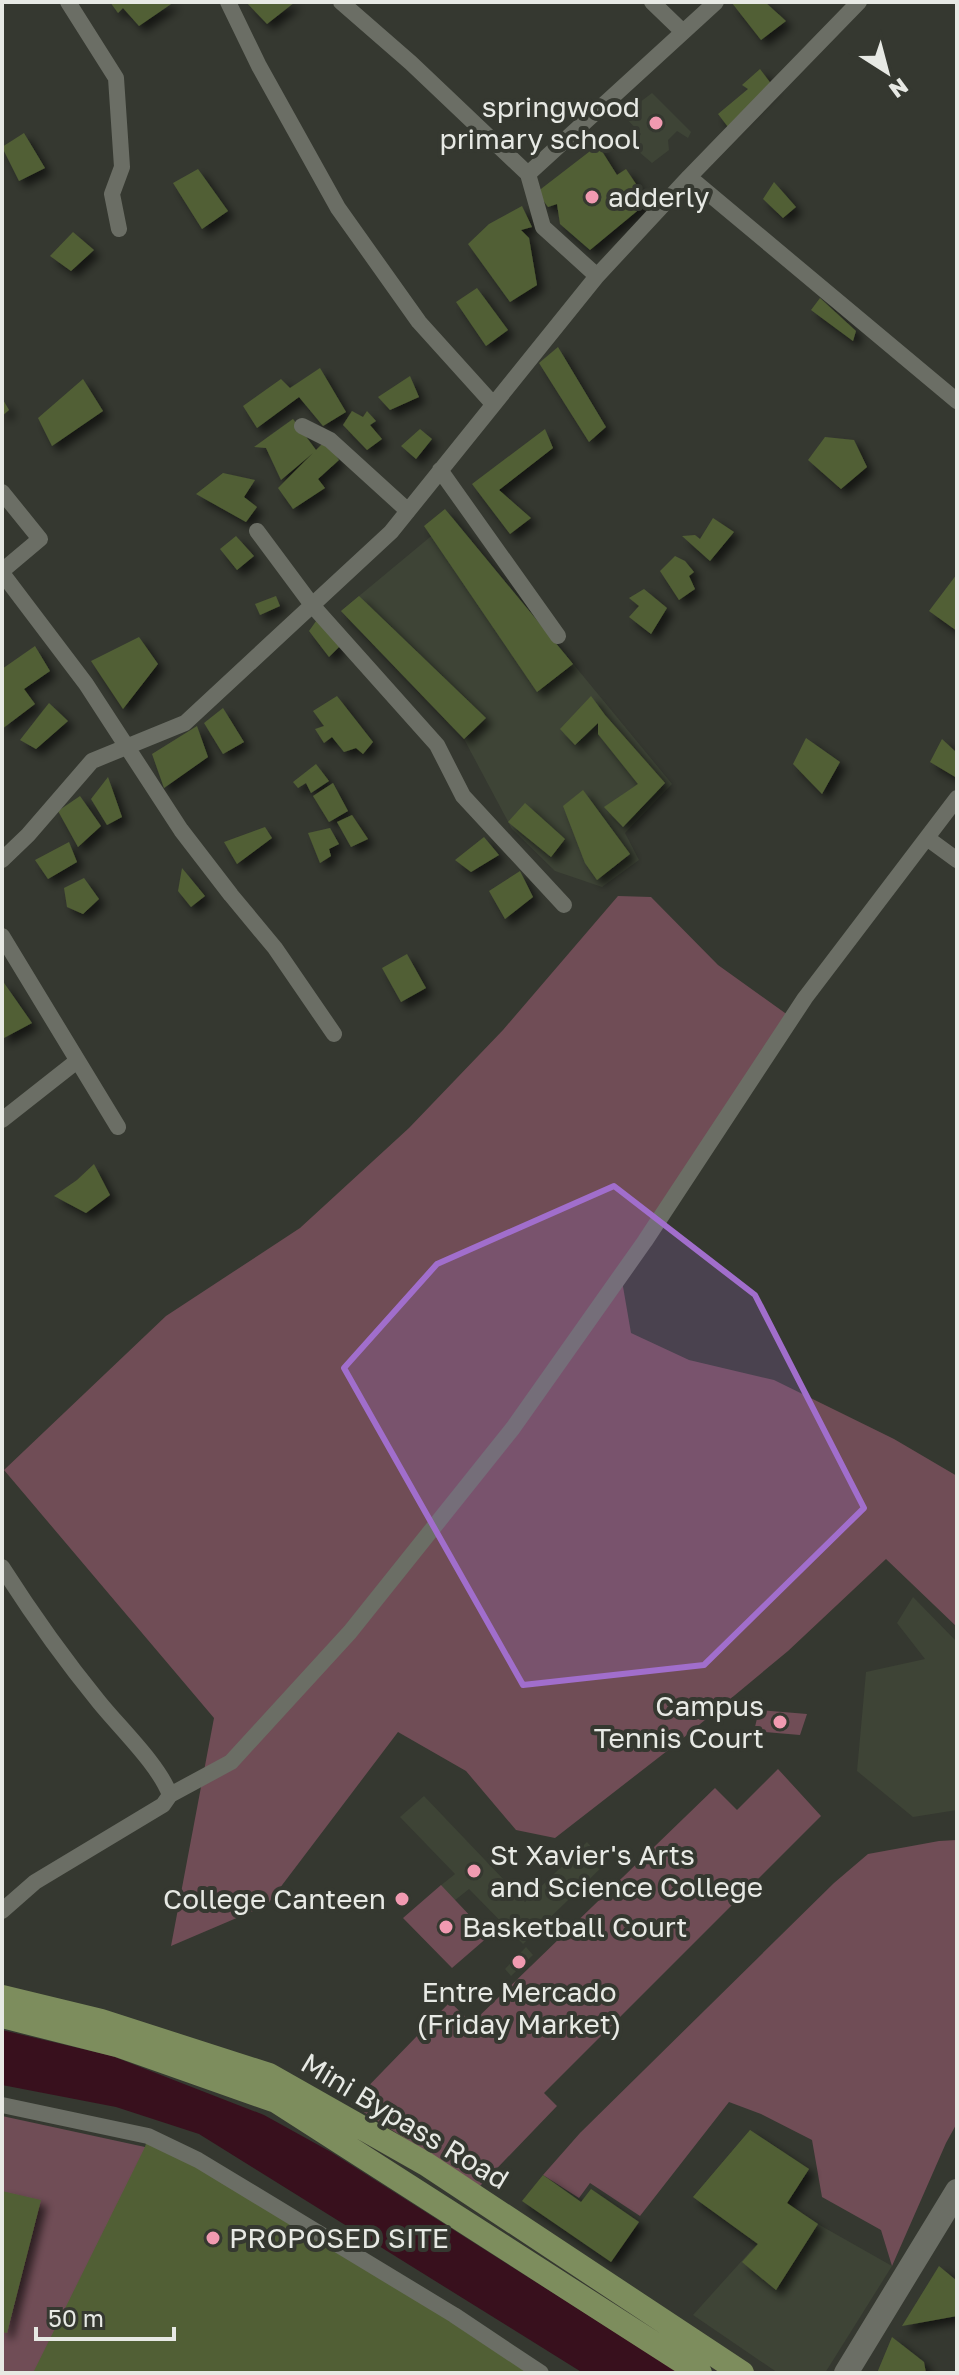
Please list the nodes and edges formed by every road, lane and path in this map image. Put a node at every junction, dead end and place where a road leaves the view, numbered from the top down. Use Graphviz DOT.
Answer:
graph roads {
  1 [pos="68,2"];
  2 [pos="228,2"];
  3 [pos="341,2"];
  4 [pos="652,2"];
  5 [pos="716,2"];
  6 [pos="859,2"];
  7 [pos="682,31"];
  8 [pos="528,174"];
  9 [pos="689,177"];
  10 [pos="119,229"];
  11 [pos="597,276"];
  12 [pos="957,401"];
  13 [pos="493,404"];
  14 [pos="302,426"];
  15 [pos="440,470"];
  16 [pos="2,492"];
  17 [pos="408,511"];
  18 [pos="257,531"];
  19 [pos="2,572"];
  20 [pos="312,605"];
  21 [pos="558,636"];
  22 [pos="128,746"];
  23 [pos="957,798"];
  24 [pos="927,838"];
  25 [pos="4,855"];
  26 [pos="957,860"];
  27 [pos="564,905"];
  28 [pos="2,936"];
  29 [pos="334,1034"];
  30 [pos="77,1061"];
  31 [pos="2,1120"];
  32 [pos="118,1127"];
  33 [pos="2,1567"];
  34 [pos="170,1795"];
  35 [pos="2,1911"];
  36 [pos="2,1997"];
  37 [pos="2,2016"];
  38 [pos="2,2105"];
  39 [pos="957,2191"];
  40 [pos="541,2373"];
  41 [pos="700,2373"];
  42 [pos="742,2373"];
  43 [pos="846,2373"];
  1 -- 10 [label="street"];
  2 -- 13 [label="street"];
  3 -- 8 [label="street"];
  4 -- 7 [label="street"];
  5 -- 7 [label="street"];
  6 -- 9 [label="street"];
  7 -- 8 [label="street"];
  8 -- 11 [label="street"];
  9 -- 11 [label="street"];
  9 -- 12 [label="street"];
  11 -- 13 [label="street"];
  13 -- 15 [label="street"];
  14 -- 17 [label="street"];
  15 -- 17 [label="street"];
  15 -- 21 [label="street"];
  16 -- 19 [label="street"];
  17 -- 20 [label="street"];
  18 -- 20 [label="street"];
  19 -- 22 [label="street"];
  20 -- 22 [label="street"];
  20 -- 27 [label="street"];
  22 -- 25 [label="street"];
  22 -- 29 [label="street"];
  23 -- 24 [label="street"];
  24 -- 26 [label="street"];
  24 -- 34 [label="street"];
  28 -- 30 [label="street"];
  30 -- 31 [label="street"];
  30 -- 32 [label="street"];
  33 -- 34 [label="street"];
  34 -- 35 [label="street"];
  36 -- 42 [label="main road, Mini Bypass Road"];
  37 -- 41 [label="main road, Mini Bypass Road"];
  38 -- 40 [label="street"];
  39 -- 43 [label="street"];
}
